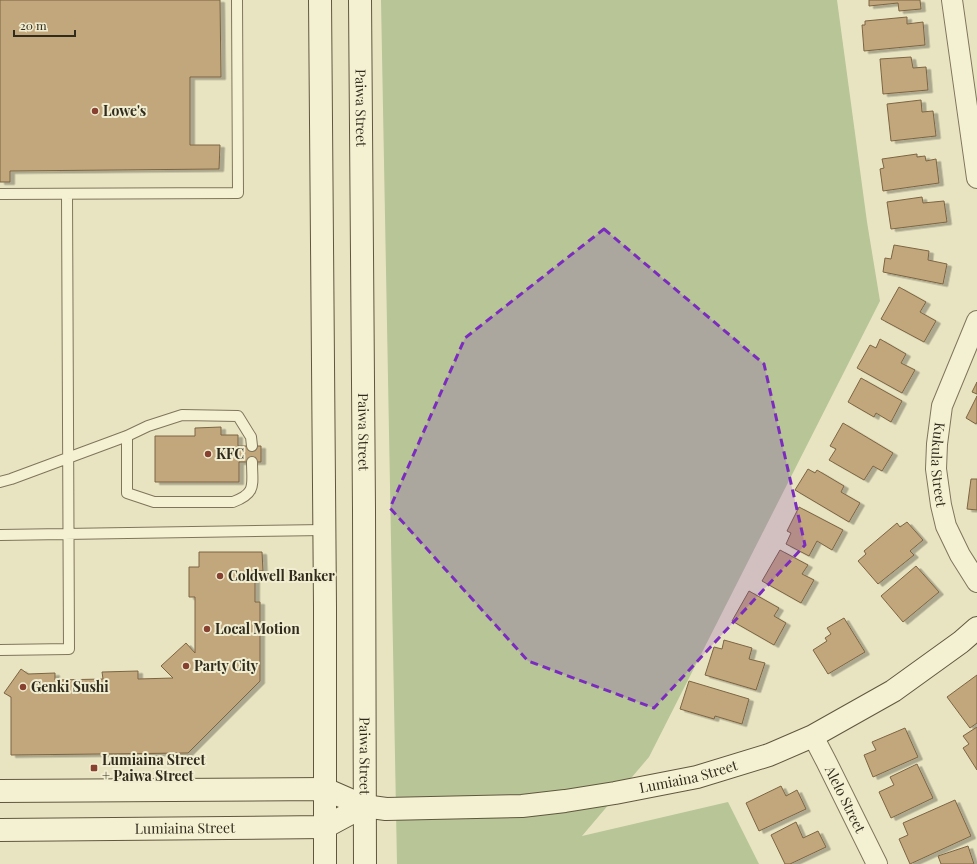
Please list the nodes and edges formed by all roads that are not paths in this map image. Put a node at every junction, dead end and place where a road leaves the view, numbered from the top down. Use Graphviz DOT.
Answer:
graph roads {
  1 [pos="237,0"];
  2 [pos="320,0"];
  3 [pos="360,0"];
  4 [pos="952,0"];
  5 [pos="977,178"];
  6 [pos="0,194"];
  7 [pos="67,194"];
  8 [pos="977,321"];
  9 [pos="127,436"];
  10 [pos="252,446"];
  11 [pos="69,458"];
  12 [pos="252,462"];
  13 [pos="0,482"];
  14 [pos="324,530"];
  15 [pos="69,534"];
  16 [pos="0,535"];
  17 [pos="977,582"];
  18 [pos="977,628"];
  19 [pos="0,650"];
  20 [pos="813,736"];
  21 [pos="325,789"];
  22 [pos="0,791"];
  23 [pos="364,806"];
  24 [pos="325,827"];
  25 [pos="0,830"];
  26 [pos="325,864"];
  27 [pos="365,864"];
  28 [pos="877,864"];
  1 -- 7 [label="lane"];
  2 -- 14 [label="main road"];
  3 -- 23 [label="main road, Paiwa Street"];
  4 -- 5 [label="street"];
  6 -- 7 [label="lane"];
  7 -- 11 [label="lane"];
  8 -- 17 [label="street, Kukula Street"];
  9 -- 10 [label="lane"];
  9 -- 11 [label="lane"];
  9 -- 12 [label="lane"];
  11 -- 13 [label="lane"];
  11 -- 15 [label="lane"];
  14 -- 15 [label="lane"];
  14 -- 21 [label="main road"];
  15 -- 16 [label="lane"];
  15 -- 19 [label="lane"];
  18 -- 20 [label="main road, Lumiaina Street"];
  20 -- 23 [label="main road, Lumiaina Street"];
  20 -- 28 [label="street, Alelo Street"];
  21 -- 22 [label="main road, Lumiaina Street"];
  21 -- 23 [label="main road, Lumiaina Street"];
  21 -- 24 [label="main road"];
  23 -- 24 [label="main road, Lumiaina Street"];
  23 -- 27 [label="main road, Paiwa Street"];
  24 -- 25 [label="main road, Lumiaina Street"];
  24 -- 26 [label="main road"];
}
